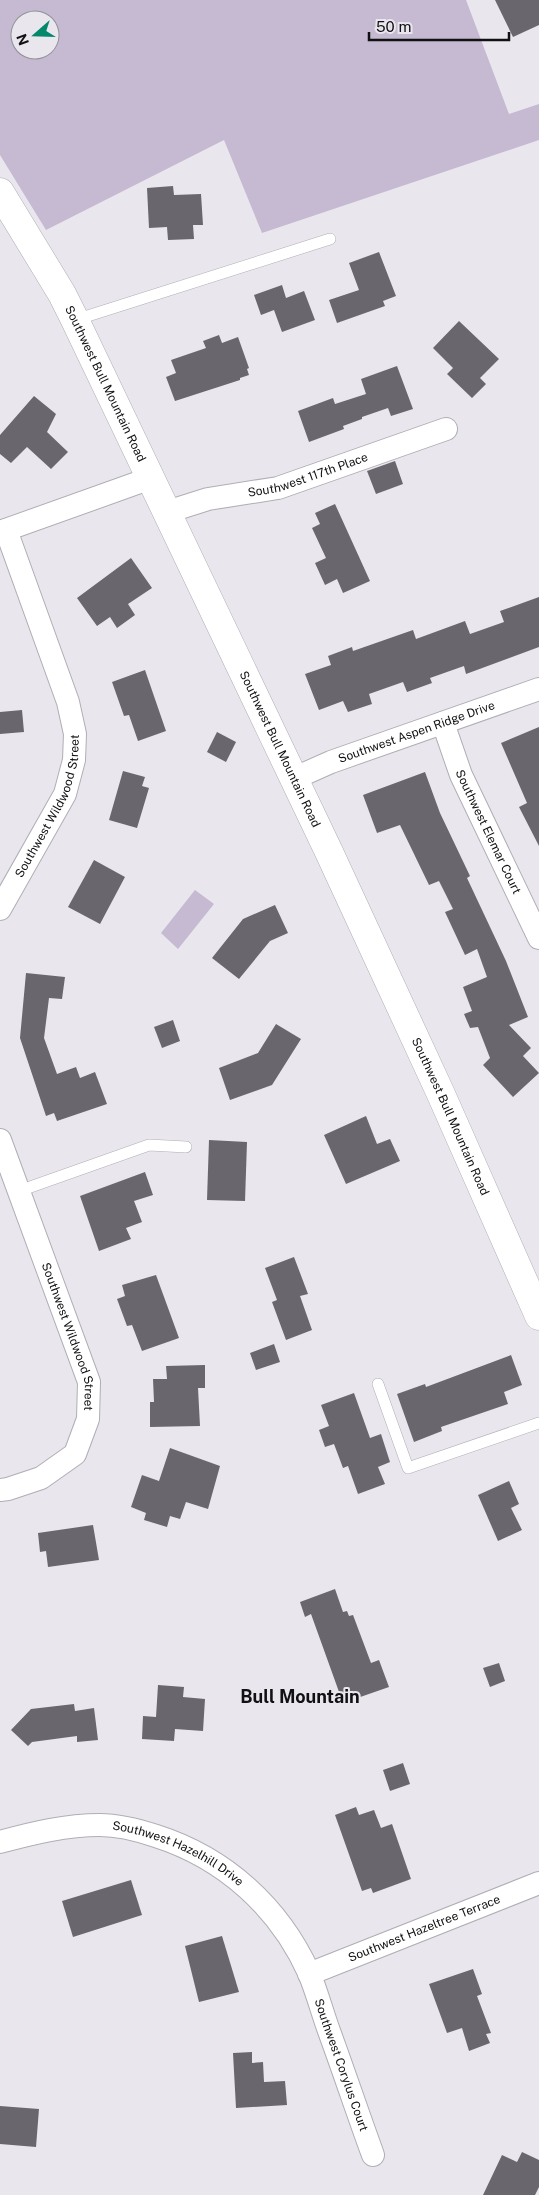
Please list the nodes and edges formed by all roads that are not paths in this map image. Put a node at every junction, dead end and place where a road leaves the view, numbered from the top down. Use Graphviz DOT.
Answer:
graph roads {
  1 [pos="0,192"];
  2 [pos="330,239"];
  3 [pos="75,320"];
  4 [pos="446,428"];
  5 [pos="151,478"];
  6 [pos="167,512"];
  7 [pos="3,531"];
  8 [pos="539,689"];
  9 [pos="442,723"];
  10 [pos="294,778"];
  11 [pos="0,909"];
  12 [pos="539,938"];
  13 [pos="0,1140"];
  14 [pos="186,1147"];
  15 [pos="19,1191"];
  16 [pos="539,1316"];
  17 [pos="378,1384"];
  18 [pos="539,1422"];
  19 [pos="0,1490"];
  20 [pos="0,1842"];
  21 [pos="539,1884"];
  22 [pos="309,1974"];
  23 [pos="373,2156"];
  1 -- 3 [label="main road, Southwest Bull Mountain Road"];
  2 -- 3 [label="lane"];
  3 -- 5 [label="main road, Southwest Bull Mountain Road"];
  4 -- 6 [label="street, Southwest 117th Place"];
  5 -- 6 [label="main road, Southwest Bull Mountain Road"];
  5 -- 7 [label="street"];
  6 -- 10 [label="main road, Southwest Bull Mountain Road"];
  7 -- 11 [label="street, Southwest Wildwood Street"];
  8 -- 9 [label="street, Southwest Aspen Ridge Drive"];
  9 -- 10 [label="street, Southwest Aspen Ridge Drive"];
  9 -- 12 [label="street, Southwest Elemar Court"];
  10 -- 16 [label="main road, Southwest Bull Mountain Road"];
  13 -- 15 [label="street, Southwest Wildwood Street"];
  14 -- 15 [label="lane"];
  15 -- 19 [label="street, Southwest Wildwood Street"];
  17 -- 18 [label="lane"];
  20 -- 22 [label="street, Southwest Hazelhill Drive"];
  21 -- 22 [label="street, Southwest Hazeltree Terrace"];
  22 -- 23 [label="street, Southwest Corylus Court"];
}
